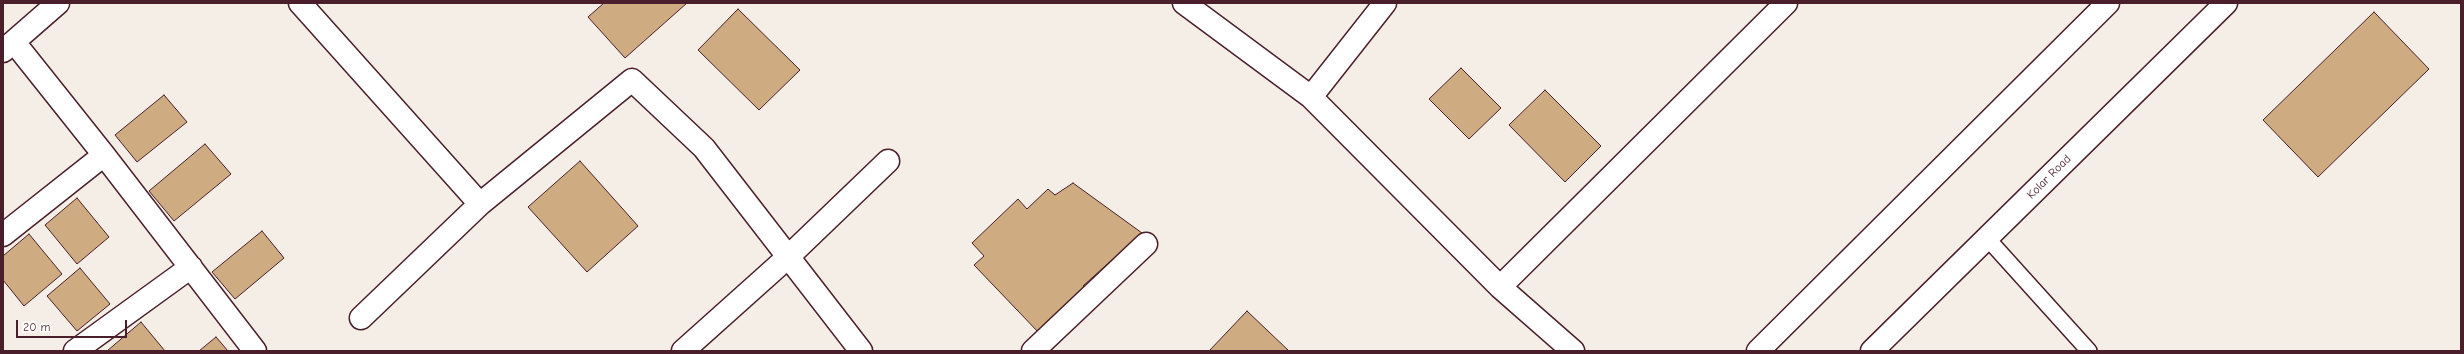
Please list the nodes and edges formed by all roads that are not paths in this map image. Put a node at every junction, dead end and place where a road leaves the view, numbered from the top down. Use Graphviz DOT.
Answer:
graph roads {
  1 [pos="58,3"];
  2 [pos="300,3"];
  3 [pos="1184,3"];
  4 [pos="1385,3"];
  5 [pos="1786,3"];
  6 [pos="2108,3"];
  7 [pos="2226,3"];
  8 [pos="8,46"];
  9 [pos="1311,97"];
  10 [pos="104,155"];
  11 [pos="888,161"];
  12 [pos="480,204"];
  13 [pos="3,235"];
  14 [pos="1987,238"];
  15 [pos="1146,244"];
  16 [pos="788,257"];
  17 [pos="191,267"];
  18 [pos="1500,287"];
  19 [pos="361,318"];
  20 [pos="75,351"];
  21 [pos="255,351"];
  22 [pos="683,351"];
  23 [pos="861,351"];
  24 [pos="1032,351"];
  25 [pos="1572,351"];
  26 [pos="1758,351"];
  27 [pos="1872,351"];
  28 [pos="2089,351"];
  1 -- 8 [label="street"];
  2 -- 12 [label="street"];
  3 -- 9 [label="street"];
  4 -- 9 [label="street"];
  5 -- 18 [label="street"];
  6 -- 26 [label="street"];
  7 -- 14 [label="street, Kolar Road"];
  8 -- 10 [label="street"];
  9 -- 18 [label="street"];
  10 -- 13 [label="street"];
  10 -- 17 [label="street"];
  11 -- 16 [label="street"];
  12 -- 16 [label="street"];
  12 -- 19 [label="street"];
  14 -- 27 [label="street, Kolar Road"];
  14 -- 28 [label="lane"];
  15 -- 24 [label="street"];
  16 -- 22 [label="street"];
  16 -- 23 [label="street"];
  17 -- 20 [label="street"];
  17 -- 21 [label="street"];
  18 -- 25 [label="street"];
}
